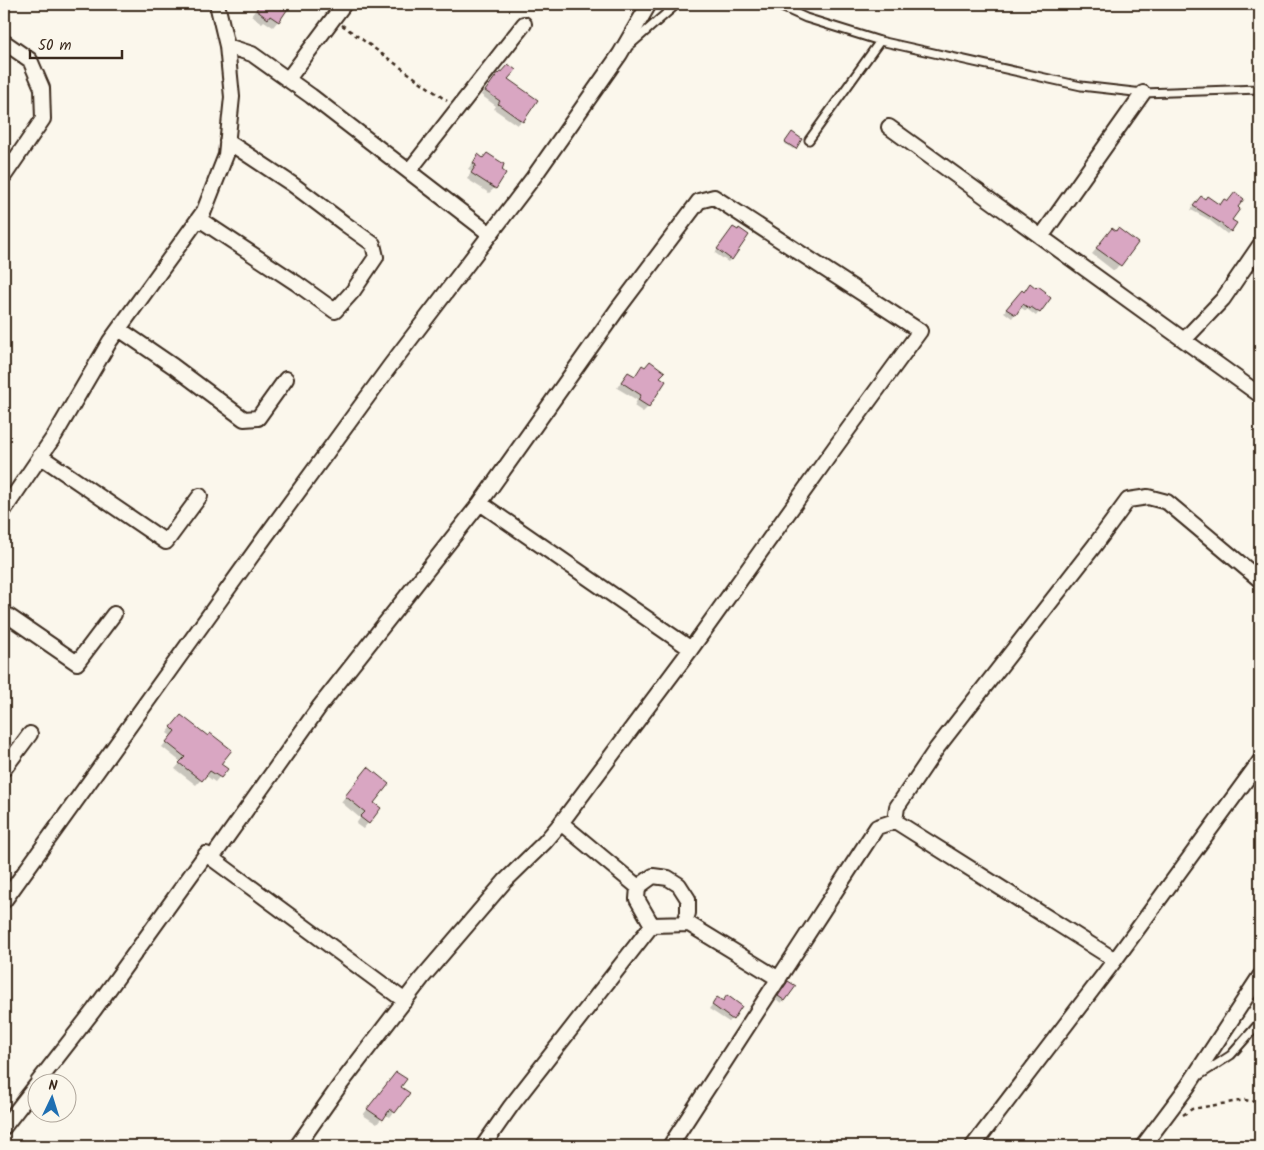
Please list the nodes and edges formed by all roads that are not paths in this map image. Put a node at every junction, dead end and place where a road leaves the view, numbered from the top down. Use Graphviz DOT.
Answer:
graph roads {
  1 [pos="217,4"];
  2 [pos="344,4"];
  3 [pos="649,4"];
  4 [pos="677,4"];
  5 [pos="775,4"];
  6 [pos="524,24"];
  7 [pos="880,41"];
  8 [pos="4,42"];
  9 [pos="227,46"];
  10 [pos="620,54"];
  11 [pos="288,79"];
  12 [pos="1260,89"];
  13 [pos="1143,94"];
  14 [pos="889,127"];
  15 [pos="809,140"];
  16 [pos="227,141"];
  17 [pos="409,171"];
  18 [pos="4,176"];
  19 [pos="198,218"];
  20 [pos="490,234"];
  21 [pos="1041,237"];
  22 [pos="1260,245"];
  23 [pos="119,329"];
  24 [pos="1184,340"];
  25 [pos="286,379"];
  26 [pos="1260,395"];
  27 [pos="40,456"];
  28 [pos="200,496"];
  29 [pos="480,503"];
  30 [pos="4,510"];
  31 [pos="1260,580"];
  32 [pos="4,613"];
  33 [pos="114,614"];
  34 [pos="690,649"];
  35 [pos="30,734"];
  36 [pos="1260,761"];
  37 [pos="4,770"];
  38 [pos="895,821"];
  39 [pos="560,823"];
  40 [pos="212,858"];
  41 [pos="638,887"];
  42 [pos="4,901"];
  43 [pos="684,924"];
  44 [pos="652,925"];
  45 [pos="1115,960"];
  46 [pos="1260,976"];
  47 [pos="779,979"];
  48 [pos="405,1001"];
  49 [pos="1260,1022"];
  50 [pos="46,1072"];
  51 [pos="1193,1079"];
  52 [pos="28,1096"];
  53 [pos="4,1127"];
  54 [pos="297,1146"];
  55 [pos="483,1146"];
  56 [pos="670,1146"];
  57 [pos="973,1146"];
  58 [pos="1143,1146"];
  1 -- 9 [label="street"];
  2 -- 11 [label="street"];
  3 -- 10 [label="street"];
  4 -- 10 [label="lane"];
  5 -- 7 [label="lane"];
  6 -- 17 [label="street"];
  7 -- 13 [label="lane"];
  7 -- 15 [label="lane"];
  8 -- 18 [label="street"];
  9 -- 11 [label="street"];
  9 -- 16 [label="street"];
  10 -- 20 [label="street"];
  11 -- 17 [label="street"];
  12 -- 13 [label="lane"];
  13 -- 21 [label="street"];
  14 -- 21 [label="street"];
  16 -- 19 [label="street"];
  16 -- 19 [label="street"];
  17 -- 20 [label="street"];
  19 -- 23 [label="street"];
  20 -- 42 [label="street"];
  21 -- 24 [label="street"];
  22 -- 24 [label="street"];
  23 -- 25 [label="street"];
  23 -- 27 [label="street"];
  24 -- 26 [label="street"];
  27 -- 28 [label="street"];
  27 -- 30 [label="street"];
  29 -- 34 [label="street"];
  29 -- 34 [label="street"];
  29 -- 40 [label="street"];
  31 -- 38 [label="street"];
  32 -- 33 [label="street"];
  34 -- 39 [label="street"];
  35 -- 37 [label="street"];
  36 -- 45 [label="street"];
  38 -- 45 [label="street"];
  38 -- 47 [label="street"];
  39 -- 41 [label="street"];
  39 -- 48 [label="street"];
  40 -- 48 [label="street"];
  40 -- 50 [label="street"];
  41 -- 43 [label="street"];
  41 -- 44 [label="street"];
  43 -- 44 [label="street"];
  43 -- 47 [label="street"];
  44 -- 55 [label="street"];
  45 -- 57 [label="street"];
  46 -- 51 [label="street"];
  47 -- 56 [label="street"];
  48 -- 54 [label="street"];
  49 -- 51 [label="lane"];
  51 -- 58 [label="street"];
  52 -- 53 [label="street"];
}
